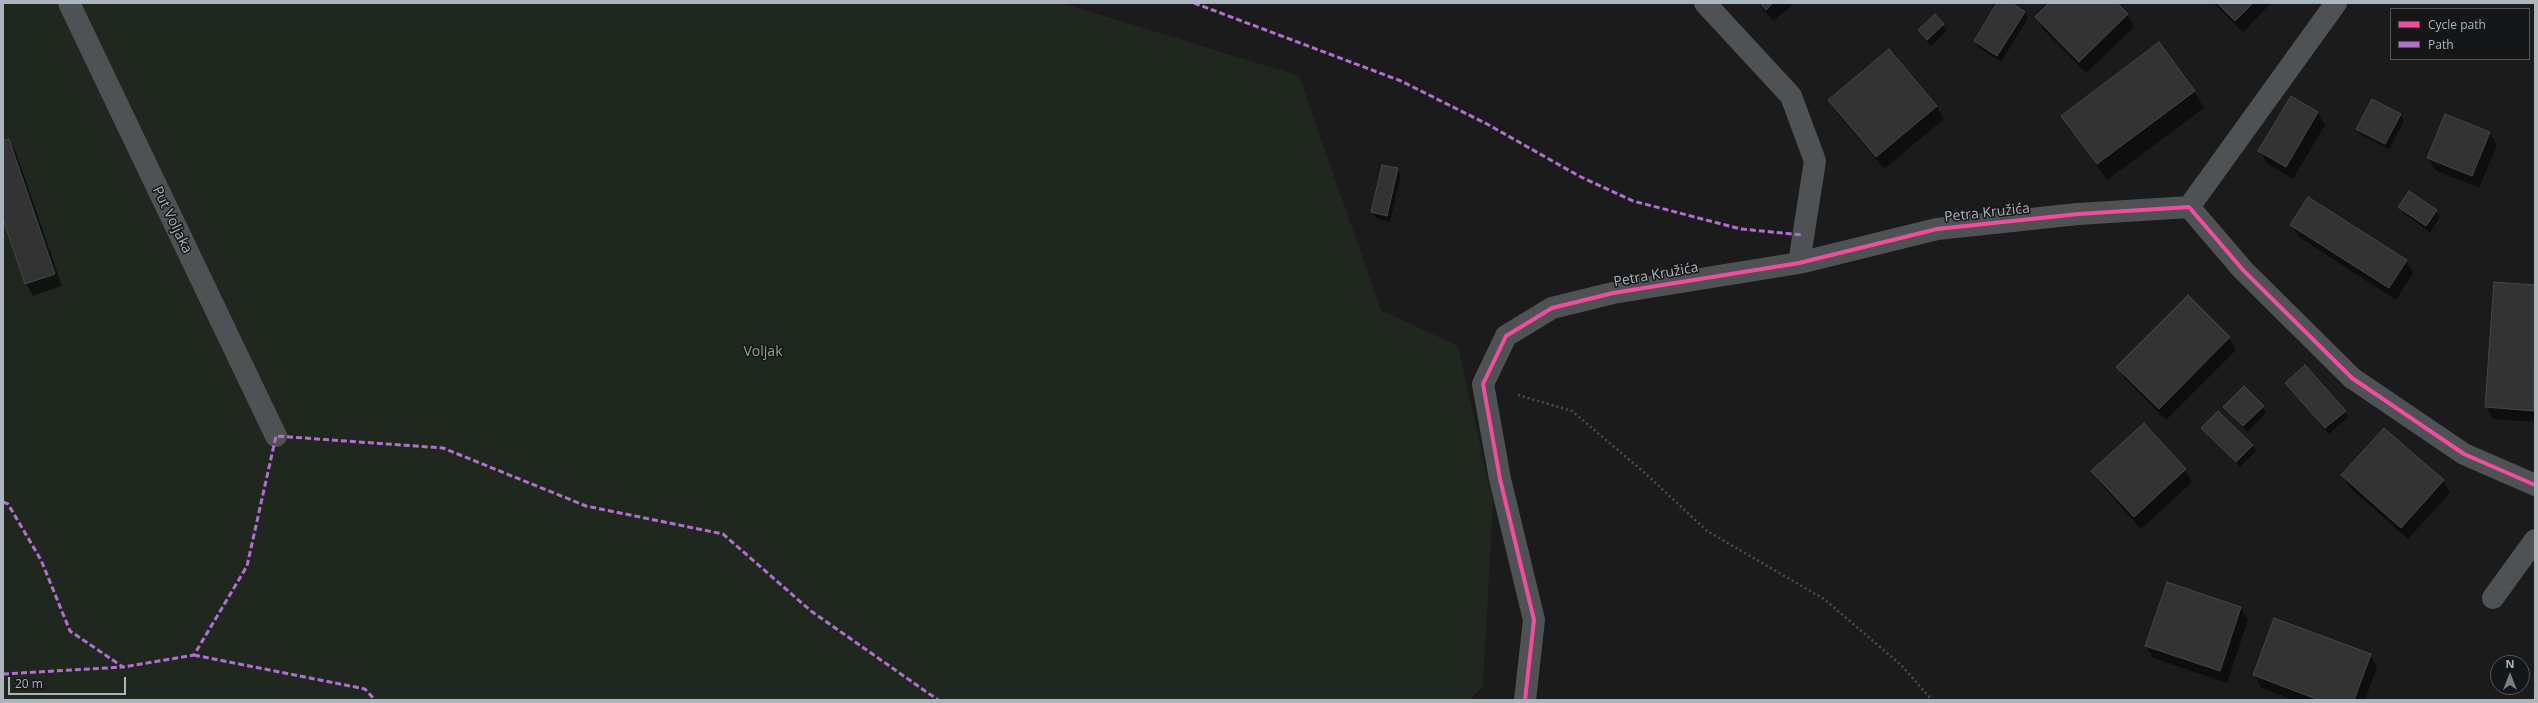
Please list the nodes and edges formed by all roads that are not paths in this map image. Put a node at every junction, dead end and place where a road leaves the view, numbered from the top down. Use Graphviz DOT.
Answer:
graph roads {
  1 [pos="69,3"];
  2 [pos="1705,3"];
  3 [pos="2336,3"];
  4 [pos="2188,207"];
  5 [pos="1799,263"];
  6 [pos="276,436"];
  7 [pos="2535,485"];
  8 [pos="2535,540"];
  9 [pos="2493,598"];
  10 [pos="1525,700"];
  1 -- 6 [label="street, Put Voljaka"];
  2 -- 5 [label="street"];
  3 -- 4 [label="street"];
  4 -- 5 [label="street, Petra Kružića"];
  4 -- 7 [label="street"];
  5 -- 10 [label="street, Petra Kružića"];
  8 -- 9 [label="street"];
}
